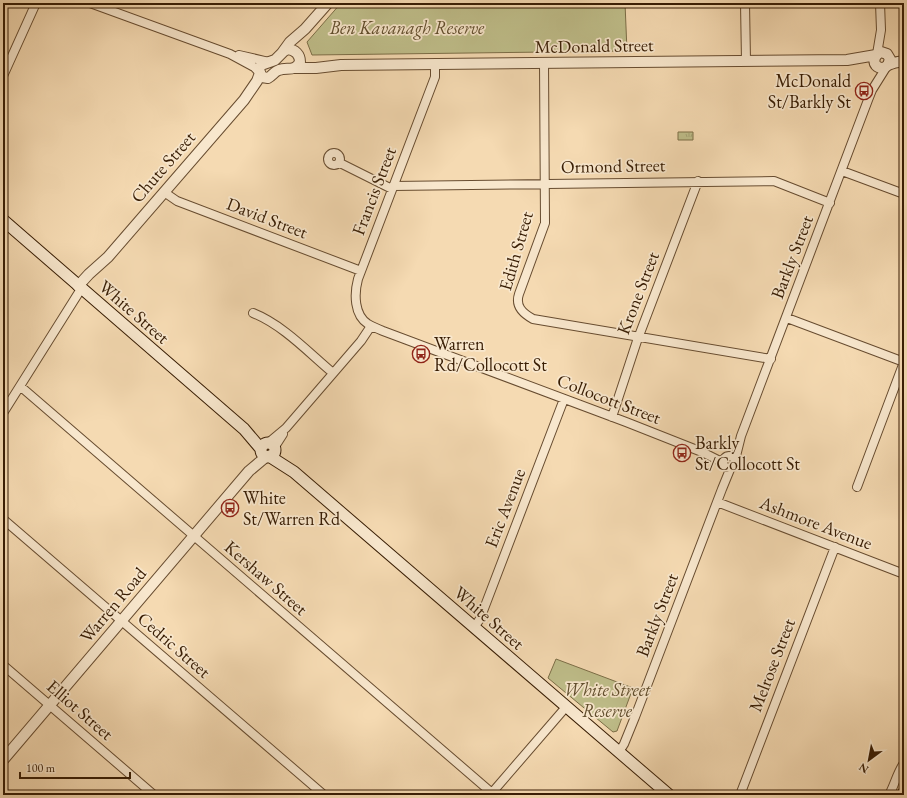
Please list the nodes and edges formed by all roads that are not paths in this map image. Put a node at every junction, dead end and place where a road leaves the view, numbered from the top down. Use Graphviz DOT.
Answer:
graph roads {
  1 [pos="36,3"];
  2 [pos="90,3"];
  3 [pos="328,3"];
  4 [pos="745,3"];
  5 [pos="880,3"];
  6 [pos="305,29"];
  7 [pos="880,30"];
  8 [pos="282,53"];
  9 [pos="230,54"];
  10 [pos="298,55"];
  11 [pos="904,57"];
  12 [pos="876,59"];
  13 [pos="888,60"];
  14 [pos="746,61"];
  15 [pos="904,61"];
  16 [pos="270,62"];
  17 [pos="544,63"];
  18 [pos="435,64"];
  19 [pos="341,65"];
  20 [pos="295,68"];
  21 [pos="260,73"];
  22 [pos="272,75"];
  23 [pos="3,76"];
  24 [pos="872,90"];
  25 [pos="244,100"];
  26 [pos="340,163"];
  27 [pos="842,171"];
  28 [pos="698,181"];
  29 [pos="545,183"];
  30 [pos="392,187"];
  31 [pos="164,192"];
  32 [pos="904,194"];
  33 [pos="830,203"];
  34 [pos="3,220"];
  35 [pos="361,271"];
  36 [pos="81,289"];
  37 [pos="253,313"];
  38 [pos="787,318"];
  39 [pos="371,326"];
  40 [pos="639,337"];
  41 [pos="771,359"];
  42 [pos="904,362"];
  43 [pos="334,373"];
  44 [pos="20,386"];
  45 [pos="564,399"];
  46 [pos="3,413"];
  47 [pos="612,417"];
  48 [pos="268,449"];
  49 [pos="728,461"];
  50 [pos="857,487"];
  51 [pos="717,502"];
  52 [pos="3,518"];
  53 [pos="194,537"];
  54 [pos="834,547"];
  55 [pos="904,574"];
  56 [pos="122,621"];
  57 [pos="474,628"];
  58 [pos="3,665"];
  59 [pos="50,705"];
  60 [pos="566,707"];
  61 [pos="619,752"];
  62 [pos="3,760"];
  63 [pos="904,763"];
  64 [pos="491,794"];
  65 [pos="666,794"];
  66 [pos="154,795"];
  67 [pos="324,795"];
  68 [pos="740,795"];
  69 [pos="889,795"];
  1 -- 23 [label="street"];
  2 -- 9 [label="street"];
  3 -- 6 [label="street"];
  4 -- 14 [label="street"];
  5 -- 7 [label="street, Barkly Street"];
  6 -- 8 [label="street"];
  6 -- 10 [label="street"];
  7 -- 12 [label="street, Barkly Street"];
  7 -- 13 [label="street, Barkly Street"];
  8 -- 10 [label="street, McDonald Street"];
  8 -- 16 [label="street"];
  9 -- 16 [label="street"];
  9 -- 21 [label="street"];
  10 -- 19 [label="street, McDonald Street"];
  10 -- 20 [label="street"];
  11 -- 13 [label="street"];
  12 -- 13 [label="street"];
  12 -- 13 [label="street"];
  12 -- 14 [label="street, McDonald Street"];
  12 -- 24 [label="street, Barkly Street"];
  13 -- 15 [label="street"];
  13 -- 24 [label="street, Barkly Street"];
  14 -- 17 [label="street, McDonald Street"];
  16 -- 21 [label="street, Chute Street"];
  17 -- 18 [label="street, McDonald Street"];
  17 -- 29 [label="street, Edith Street"];
  18 -- 19 [label="street, McDonald Street"];
  18 -- 30 [label="street, Francis Street"];
  19 -- 20 [label="street, McDonald Street"];
  20 -- 22 [label="street, McDonald Street"];
  21 -- 22 [label="street"];
  21 -- 25 [label="street, Chute Street"];
  22 -- 25 [label="street, Chute Street"];
  24 -- 27 [label="street, Barkly Street"];
  25 -- 31 [label="street, Chute Street"];
  26 -- 30 [label="street"];
  27 -- 32 [label="street"];
  27 -- 33 [label="street, Barkly Street"];
  28 -- 29 [label="street, Ormond Street"];
  28 -- 33 [label="street, Ormond Street"];
  28 -- 40 [label="street, Krone Street"];
  29 -- 30 [label="street, Ormond Street"];
  29 -- 40 [label="street, Edith Street"];
  30 -- 35 [label="street, Francis Street"];
  31 -- 35 [label="street, David Street"];
  31 -- 36 [label="street, Chute Street"];
  33 -- 38 [label="street, Barkly Street"];
  34 -- 36 [label="main road, White Street"];
  35 -- 39 [label="street, Francis Street"];
  36 -- 44 [label="street, Chute Street"];
  36 -- 48 [label="main road, White Street"];
  37 -- 43 [label="street"];
  38 -- 41 [label="street, Barkly Street"];
  38 -- 42 [label="street"];
  39 -- 43 [label="street, Warren Road"];
  39 -- 45 [label="street, Collocott Street"];
  40 -- 41 [label="street, Edith Street"];
  40 -- 47 [label="street, Krone Street"];
  41 -- 49 [label="street, Barkly Street"];
  42 -- 50 [label="street"];
  43 -- 48 [label="street, Warren Road"];
  44 -- 46 [label="street, Chute Street"];
  44 -- 53 [label="street, Kershaw Street"];
  45 -- 47 [label="street, Collocott Street"];
  45 -- 57 [label="street, Eric Avenue"];
  47 -- 49 [label="street, Collocott Street"];
  48 -- 53 [label="street, Warren Road"];
  48 -- 57 [label="main road, White Street"];
  49 -- 51 [label="street, Barkly Street"];
  51 -- 54 [label="street, Ashmore Avenue"];
  51 -- 61 [label="street, Barkly Street"];
  52 -- 56 [label="street, Cedric Street"];
  53 -- 56 [label="street, Warren Road"];
  53 -- 64 [label="street, Kershaw Street"];
  54 -- 55 [label="street, Ashmore Avenue"];
  54 -- 68 [label="street, Melrose Street"];
  56 -- 59 [label="street, Warren Road"];
  56 -- 67 [label="street, Cedric Street"];
  57 -- 60 [label="main road, White Street"];
  58 -- 59 [label="street, Elliot Street"];
  59 -- 62 [label="street, Warren Road"];
  59 -- 66 [label="street, Elliot Street"];
  60 -- 61 [label="main road, White Street"];
  60 -- 64 [label="street"];
  61 -- 65 [label="main road, White Street"];
  63 -- 69 [label="street"];
}
